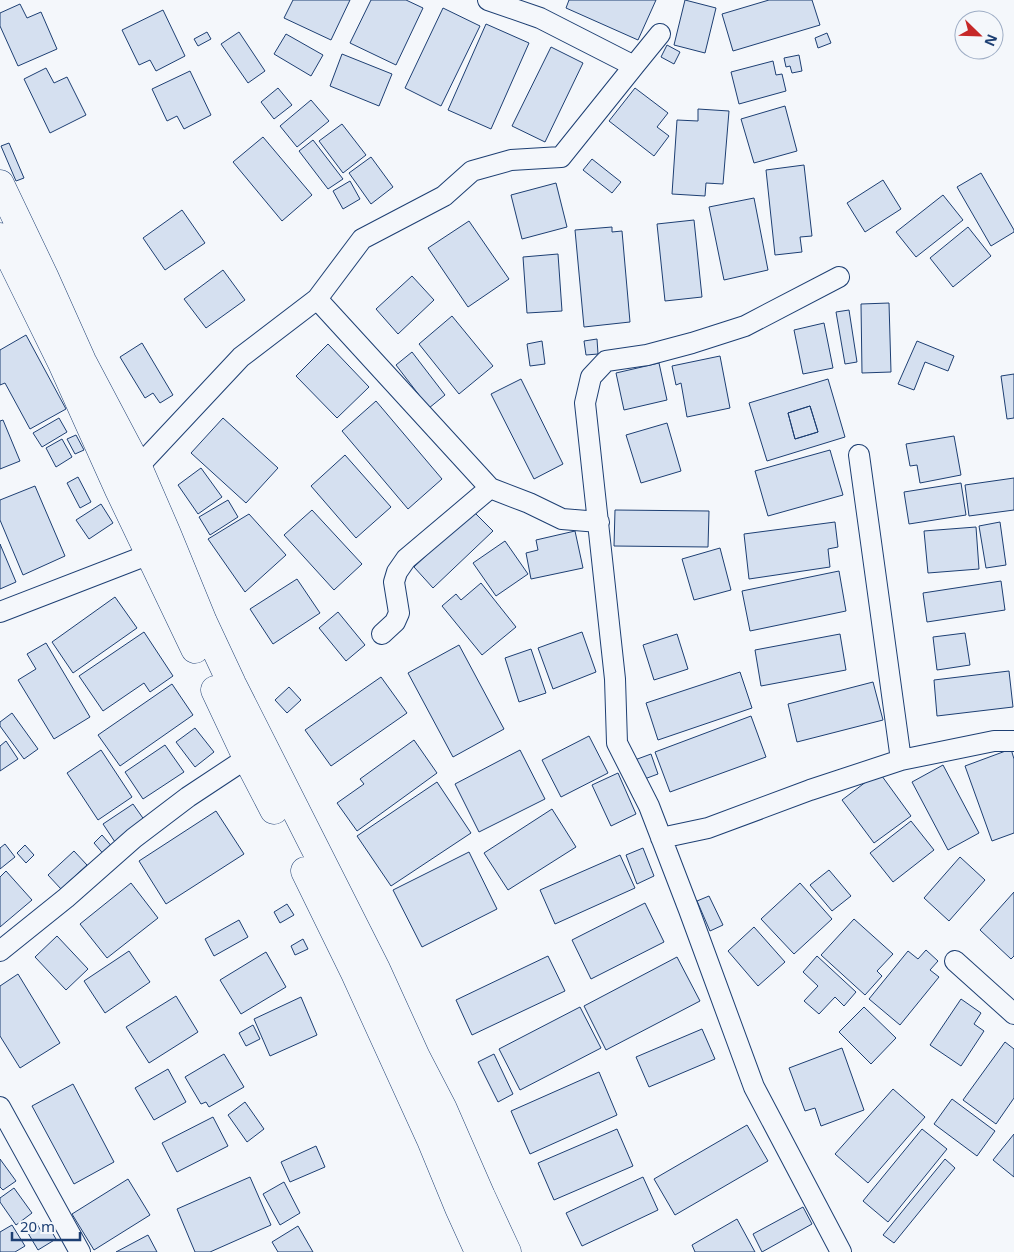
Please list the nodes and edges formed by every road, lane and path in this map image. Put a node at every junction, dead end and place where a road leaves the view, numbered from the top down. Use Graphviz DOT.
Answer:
graph roads {
  1 [pos="488,0"];
  2 [pos="540,9"];
  3 [pos="660,34"];
  4 [pos="634,66"];
  5 [pos="0,184"];
  6 [pos="0,236"];
  7 [pos="839,277"];
  8 [pos="317,299"];
  9 [pos="859,455"];
  10 [pos="138,468"];
  11 [pos="490,488"];
  12 [pos="599,522"];
  13 [pos="150,554"];
  14 [pos="0,612"];
  15 [pos="382,634"];
  16 [pos="1014,741"];
  17 [pos="247,758"];
  18 [pos="901,760"];
  19 [pos="660,838"];
  20 [pos="0,951"];
  21 [pos="955,961"];
  22 [pos="1014,1014"];
  23 [pos="0,1107"];
  24 [pos="80,1252"];
  25 [pos="479,1252"];
  26 [pos="507,1252"];
  27 [pos="841,1252"];
  1 -- 2 [label="street"];
  2 -- 4 [label="street"];
  3 -- 4 [label="street"];
  4 -- 8 [label="street"];
  5 -- 10 [label="main road"];
  6 -- 13 [label="main road"];
  7 -- 12 [label="street"];
  8 -- 10 [label="street"];
  8 -- 11 [label="street"];
  9 -- 18 [label="street"];
  10 -- 26 [label="main road"];
  11 -- 12 [label="street"];
  11 -- 15 [label="street"];
  12 -- 19 [label="street"];
  13 -- 14 [label="street"];
  13 -- 17 [label="main road"];
  16 -- 18 [label="street"];
  17 -- 20 [label="street"];
  17 -- 25 [label="main road"];
  18 -- 19 [label="street"];
  19 -- 27 [label="street"];
  21 -- 22 [label="street"];
  23 -- 24 [label="street"];
}
